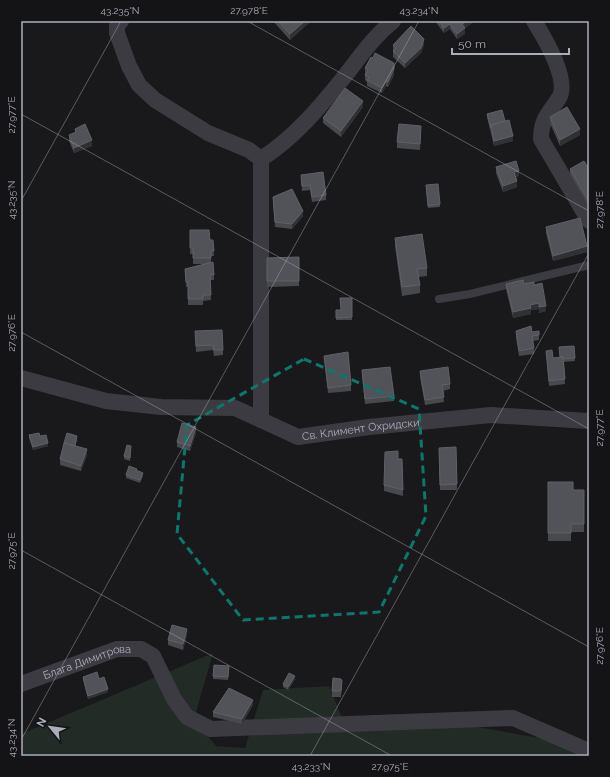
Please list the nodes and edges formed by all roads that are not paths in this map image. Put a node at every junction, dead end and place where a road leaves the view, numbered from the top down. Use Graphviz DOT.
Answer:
graph roads {
  1 [pos="121,21"];
  2 [pos="393,21"];
  3 [pos="534,21"];
  4 [pos="261,159"];
  5 [pos="589,221"];
  6 [pos="589,265"];
  7 [pos="439,300"];
  8 [pos="21,378"];
  9 [pos="261,420"];
  10 [pos="589,422"];
  11 [pos="21,684"];
  12 [pos="589,751"];
  1 -- 4 [label="street"];
  2 -- 4 [label="street"];
  3 -- 5 [label="street"];
  4 -- 9 [label="street"];
  6 -- 7 [label="lane"];
  8 -- 9 [label="street, Св. Климент Охридски"];
  9 -- 10 [label="street, Св. Климент Охридски"];
  11 -- 12 [label="street, Блага Димитрова"];
}
